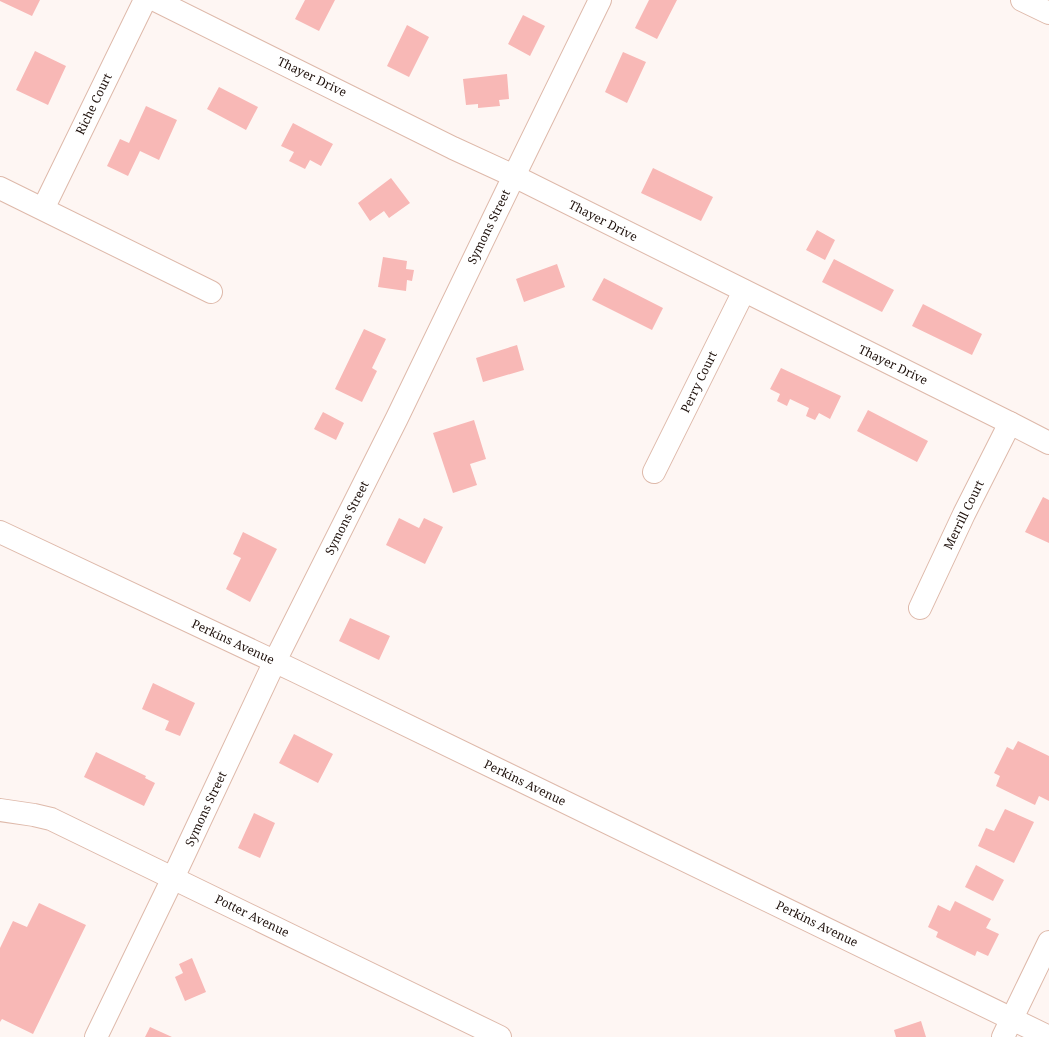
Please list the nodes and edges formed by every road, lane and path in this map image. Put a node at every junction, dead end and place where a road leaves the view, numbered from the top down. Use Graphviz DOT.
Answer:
graph roads {
  1 [pos="144,0"];
  2 [pos="155,0"];
  3 [pos="600,0"];
  4 [pos="1022,0"];
  5 [pos="1049,13"];
  6 [pos="514,176"];
  7 [pos="0,188"];
  8 [pos="43,209"];
  9 [pos="744,291"];
  10 [pos="211,292"];
  11 [pos="1010,423"];
  12 [pos="1049,443"];
  13 [pos="654,472"];
  14 [pos="0,532"];
  15 [pos="920,608"];
  16 [pos="275,662"];
  17 [pos="0,810"];
  18 [pos="173,878"];
  19 [pos="1049,942"];
  20 [pos="1007,1028"];
  21 [pos="96,1037"];
  22 [pos="500,1037"];
  23 [pos="1048,1037"];
  1 -- 8 [label="street, Riche Court"];
  2 -- 6 [label="street, Thayer Drive"];
  3 -- 6 [label="street, Symons Street"];
  4 -- 5 [label="street"];
  6 -- 9 [label="street, Thayer Drive"];
  6 -- 16 [label="street, Symons Street"];
  7 -- 8 [label="street"];
  8 -- 10 [label="street"];
  9 -- 11 [label="street, Thayer Drive"];
  9 -- 13 [label="street, Perry Court"];
  11 -- 12 [label="street, Thayer Drive"];
  11 -- 15 [label="street, Merrill Court"];
  14 -- 16 [label="street, Perkins Avenue"];
  16 -- 18 [label="street, Symons Street"];
  16 -- 20 [label="street, Perkins Avenue"];
  17 -- 18 [label="street, Potter Avenue"];
  18 -- 21 [label="street, Symons Street"];
  18 -- 22 [label="street, Potter Avenue"];
  19 -- 20 [label="street"];
  20 -- 23 [label="street, Perkins Avenue"];
}
